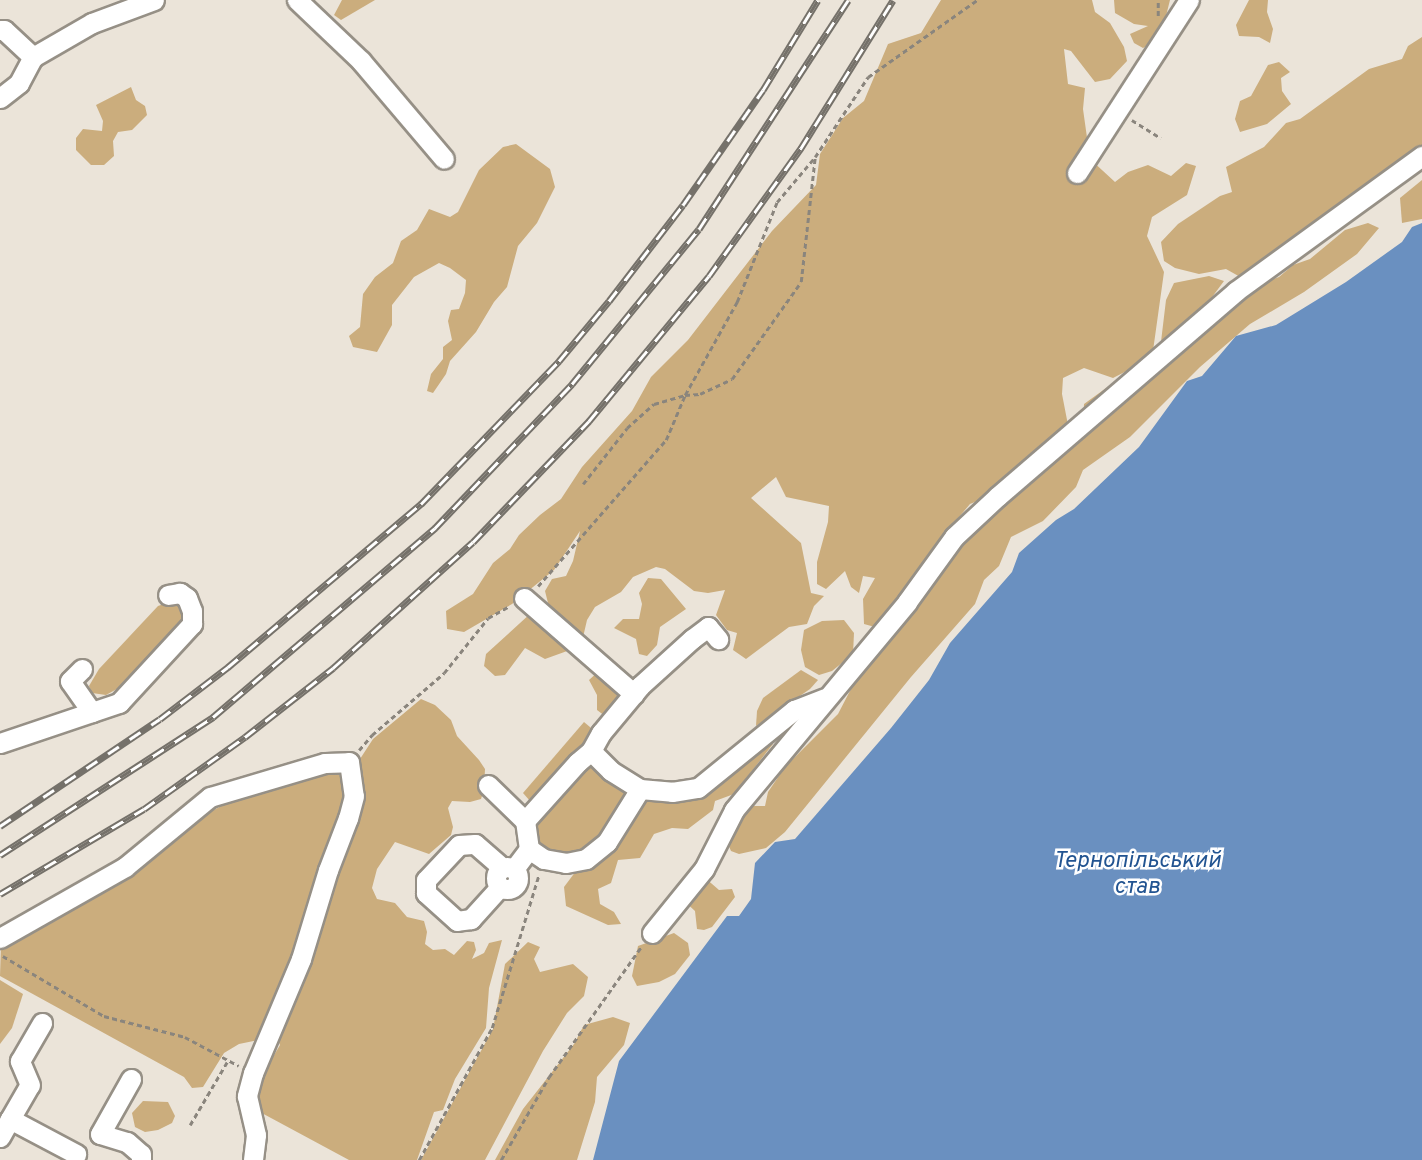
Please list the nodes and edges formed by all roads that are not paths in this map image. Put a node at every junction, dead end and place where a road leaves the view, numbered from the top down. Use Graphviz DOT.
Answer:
graph roads {
  1 [pos="155,0"];
  2 [pos="297,0"];
  3 [pos="1189,0"];
  4 [pos="0,30"];
  5 [pos="33,57"];
  6 [pos="0,98"];
  7 [pos="1422,156"];
  8 [pos="444,159"];
  9 [pos="1077,173"];
  10 [pos="168,595"];
  11 [pos="524,598"];
  12 [pos="718,639"];
  13 [pos="82,669"];
  14 [pos="634,694"];
  15 [pos="826,697"];
  16 [pos="92,712"];
  17 [pos="0,743"];
  18 [pos="591,751"];
  19 [pos="488,785"];
  20 [pos="640,789"];
  21 [pos="525,821"];
  22 [pos="537,854"];
  23 [pos="509,868"];
  24 [pos="652,933"];
  25 [pos="0,939"];
  26 [pos="42,1023"];
  27 [pos="131,1079"];
  28 [pos="10,1119"];
  29 [pos="100,1134"];
  30 [pos="0,1137"];
  31 [pos="74,1157"];
  32 [pos="141,1160"];
  33 [pos="253,1160"];
  1 -- 5 [label="lane"];
  2 -- 8 [label="lane"];
  3 -- 9 [label="lane"];
  4 -- 5 [label="lane"];
  5 -- 6 [label="lane"];
  7 -- 15 [label="lane"];
  10 -- 16 [label="lane"];
  11 -- 14 [label="lane"];
  12 -- 14 [label="lane"];
  13 -- 16 [label="lane"];
  14 -- 18 [label="lane"];
  15 -- 20 [label="lane"];
  15 -- 24 [label="lane"];
  16 -- 17 [label="lane"];
  18 -- 20 [label="lane"];
  18 -- 21 [label="lane"];
  19 -- 21 [label="lane"];
  20 -- 22 [label="lane"];
  21 -- 22 [label="lane"];
  22 -- 23 [label="lane"];
  23 -- 23 [label="lane"];
  25 -- 33 [label="lane"];
  26 -- 28 [label="lane"];
  27 -- 29 [label="lane"];
  28 -- 30 [label="lane"];
  28 -- 31 [label="lane"];
  29 -- 31 [label="lane"];
  29 -- 32 [label="lane"];
}
